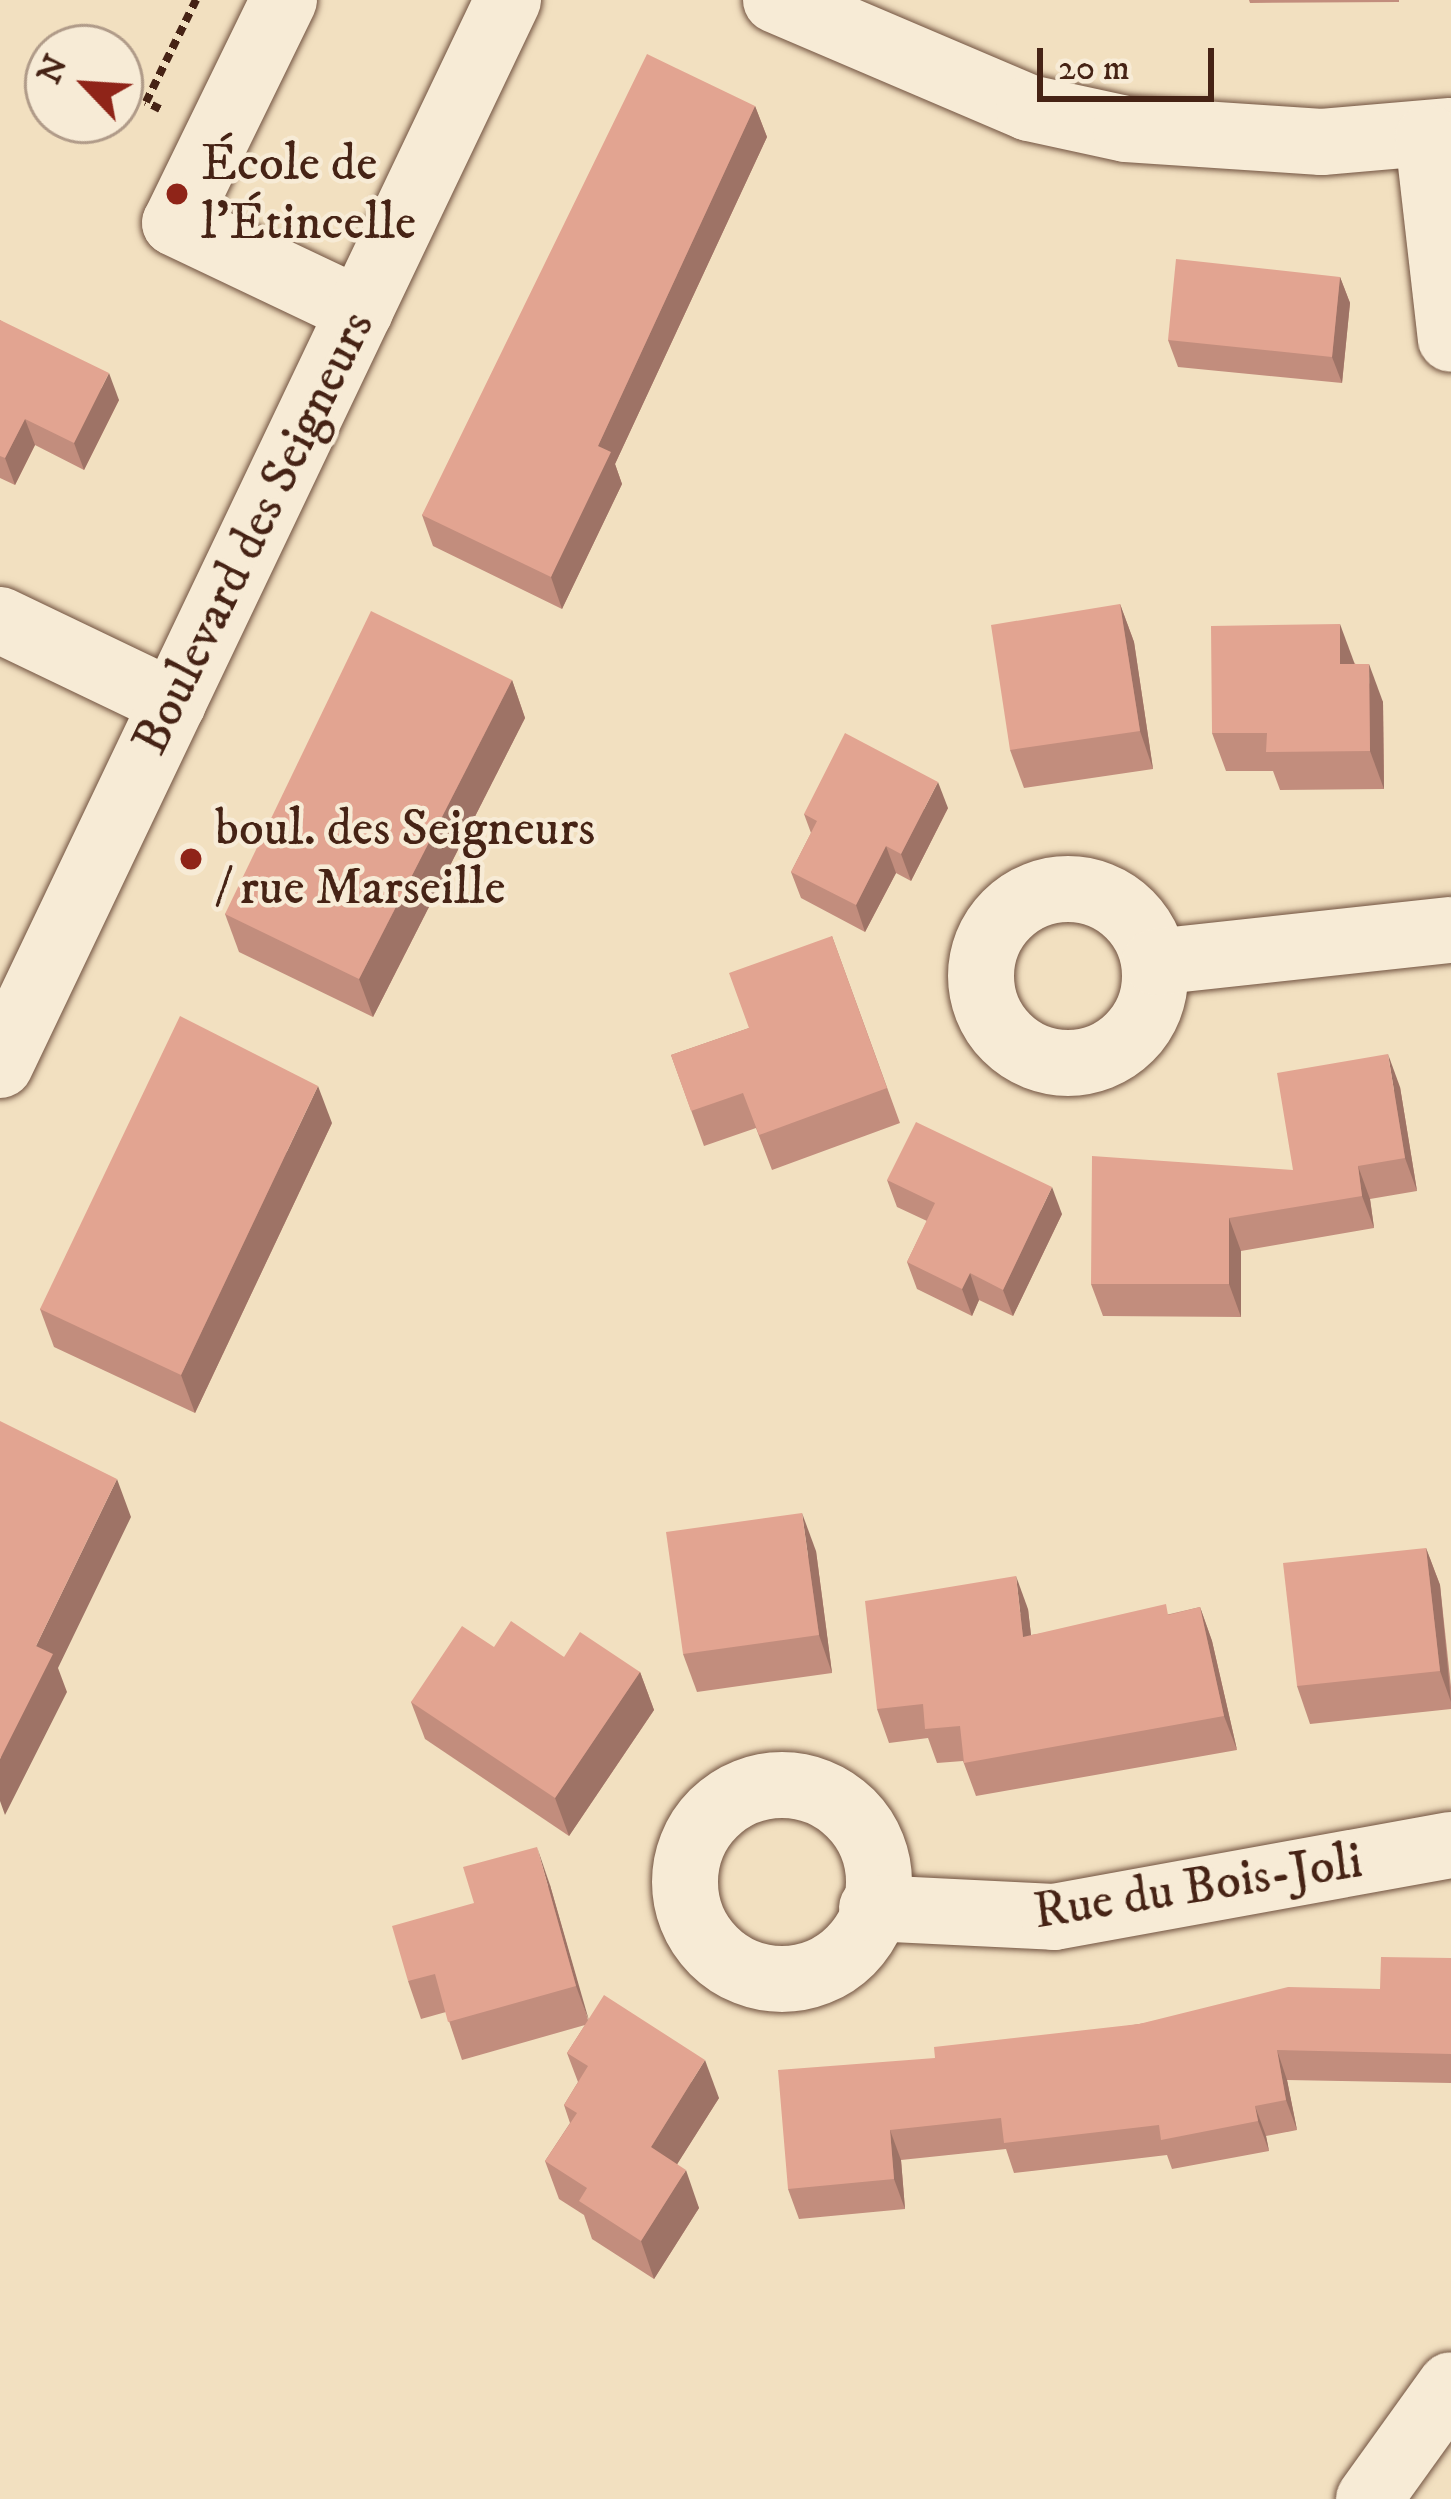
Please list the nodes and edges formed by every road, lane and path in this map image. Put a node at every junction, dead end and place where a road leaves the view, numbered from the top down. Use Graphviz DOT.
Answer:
graph roads {
  1 [pos="196,0"];
  2 [pos="284,0"];
  3 [pos="508,0"];
  4 [pos="776,0"];
  5 [pos="146,102"];
  6 [pos="1440,134"];
  7 [pos="360,310"];
  8 [pos="1451,339"];
  9 [pos="0,620"];
  10 [pos="173,703"];
  11 [pos="1451,930"];
  12 [pos="1154,962"];
  13 [pos="0,1066"];
  14 [pos="1451,1845"];
  15 [pos="872,1908"];
  16 [pos="1451,2385"];
  17 [pos="1369,2499"];
  1 -- 5 [label="path"];
  2 -- 7 [label="street"];
  3 -- 7 [label="street, Boulevard des Seigneurs"];
  4 -- 6 [label="street"];
  6 -- 8 [label="street"];
  7 -- 10 [label="street, Boulevard des Seigneurs"];
  9 -- 10 [label="street"];
  10 -- 13 [label="street, Boulevard des Seigneurs"];
  11 -- 12 [label="street"];
  14 -- 15 [label="street, Rue du Bois-Joli"];
  16 -- 17 [label="street"];
}
